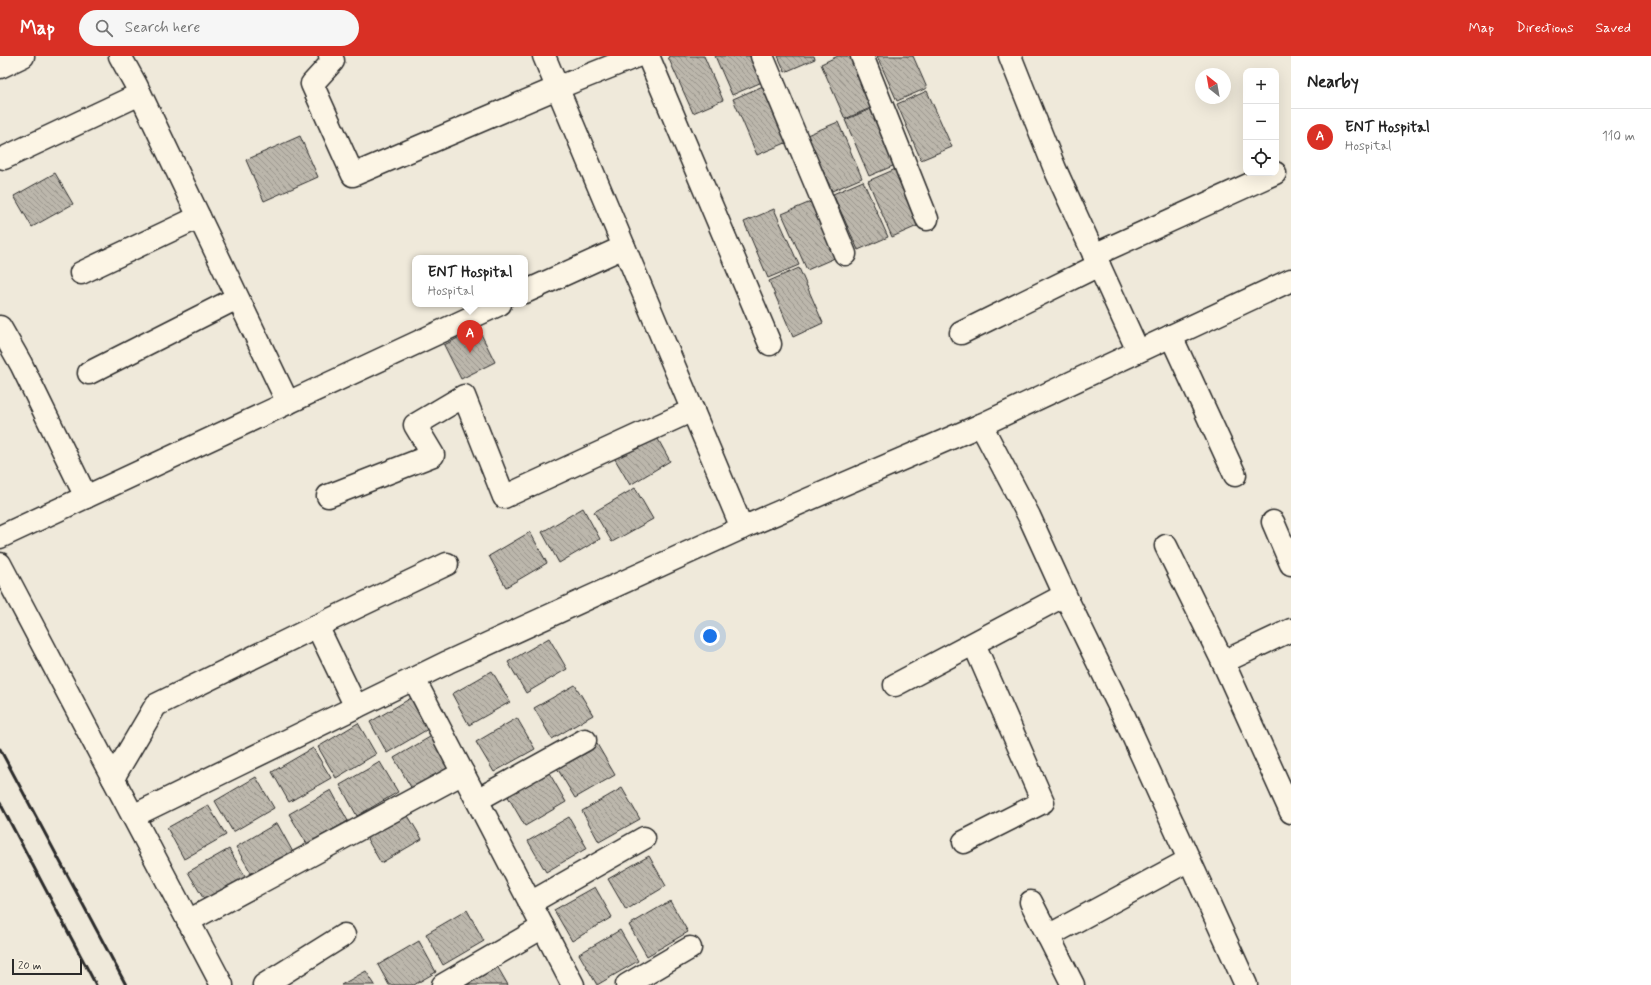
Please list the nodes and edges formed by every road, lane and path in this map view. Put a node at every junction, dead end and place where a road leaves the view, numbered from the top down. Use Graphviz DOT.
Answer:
graph roads {
  1 [pos="22,56"];
  2 [pos="120,56"];
  3 [pos="330,56"];
  4 [pos="544,56"];
  5 [pos="637,56"];
  6 [pos="648,56"];
  7 [pos="762,56"];
  8 [pos="862,56"];
  9 [pos="1010,56"];
  10 [pos="0,67"];
  11 [pos="557,88"];
  12 [pos="140,94"];
  13 [pos="4,158"];
  14 [pos="1291,166"];
  15 [pos="1279,172"];
  16 [pos="1270,176"];
  17 [pos="199,217"];
  18 [pos="927,219"];
  19 [pos="624,246"];
  20 [pos="845,254"];
  21 [pos="1096,260"];
  22 [pos="81,273"];
  23 [pos="1291,280"];
  24 [pos="528,291"];
  25 [pos="237,298"];
  26 [pos="494,307"];
  27 [pos="0,327"];
  28 [pos="961,333"];
  29 [pos="1171,336"];
  30 [pos="770,344"];
  31 [pos="1138,351"];
  32 [pos="89,373"];
  33 [pos="288,403"];
  34 [pos="693,410"];
  35 [pos="981,425"];
  36 [pos="1235,475"];
  37 [pos="328,496"];
  38 [pos="86,497"];
  39 [pos="1273,522"];
  40 [pos="742,528"];
  41 [pos="0,537"];
  42 [pos="1166,546"];
  43 [pos="0,564"];
  44 [pos="447,564"];
  45 [pos="1291,564"];
  46 [pos="1065,595"];
  47 [pos="317,626"];
  48 [pos="1291,630"];
  49 [pos="974,644"];
  50 [pos="1223,662"];
  51 [pos="414,679"];
  52 [pos="895,685"];
  53 [pos="356,707"];
  54 [pos="585,740"];
  55 [pos="463,773"];
  56 [pos="113,778"];
  57 [pos="477,800"];
  58 [pos="1291,812"];
  59 [pos="133,816"];
  60 [pos="644,838"];
  61 [pos="964,842"];
  62 [pos="1189,860"];
  63 [pos="1031,902"];
  64 [pos="530,903"];
  65 [pos="188,920"];
  66 [pos="543,927"];
  67 [pos="344,935"];
  68 [pos="1048,936"];
  69 [pos="690,948"];
  70 [pos="222,985"];
  71 [pos="264,985"];
  72 [pos="443,985"];
  73 [pos="573,985"];
  74 [pos="627,985"];
  75 [pos="1073,985"];
  76 [pos="1246,985"];
  1 -- 10 [label="street"];
  2 -- 12 [label="street"];
  3 -- 11 [label="street"];
  4 -- 11 [label="street"];
  5 -- 11 [label="street"];
  6 -- 30 [label="street"];
  7 -- 20 [label="street"];
  8 -- 18 [label="street"];
  9 -- 21 [label="street"];
  11 -- 19 [label="street"];
  12 -- 13 [label="street"];
  12 -- 17 [label="street"];
  14 -- 15 [label="street"];
  16 -- 21 [label="street"];
  17 -- 22 [label="street"];
  17 -- 25 [label="street"];
  19 -- 24 [label="street"];
  19 -- 34 [label="street"];
  21 -- 28 [label="street"];
  21 -- 31 [label="street"];
  23 -- 29 [label="street"];
  25 -- 32 [label="street"];
  25 -- 33 [label="street"];
  26 -- 33 [label="street"];
  27 -- 38 [label="street"];
  29 -- 31 [label="street"];
  29 -- 36 [label="street"];
  31 -- 35 [label="street"];
  33 -- 38 [label="street"];
  34 -- 37 [label="street"];
  34 -- 40 [label="street"];
  35 -- 40 [label="street"];
  35 -- 46 [label="street"];
  38 -- 41 [label="street"];
  39 -- 45 [label="street"];
  40 -- 51 [label="street"];
  42 -- 50 [label="street"];
  43 -- 56 [label="street"];
  44 -- 47 [label="street"];
  46 -- 49 [label="street"];
  46 -- 62 [label="street"];
  47 -- 53 [label="street"];
  47 -- 56 [label="street"];
  48 -- 50 [label="street"];
  49 -- 52 [label="street"];
  49 -- 61 [label="street"];
  50 -- 58 [label="street"];
  51 -- 53 [label="street"];
  51 -- 55 [label="street"];
  53 -- 59 [label="street"];
  54 -- 57 [label="street"];
  55 -- 57 [label="street"];
  55 -- 65 [label="street"];
  56 -- 59 [label="street"];
  57 -- 64 [label="street"];
  59 -- 65 [label="street"];
  60 -- 64 [label="street"];
  62 -- 68 [label="street"];
  62 -- 76 [label="street"];
  63 -- 68 [label="street"];
  64 -- 66 [label="street"];
  65 -- 70 [label="street"];
  66 -- 72 [label="street"];
  66 -- 73 [label="street"];
  67 -- 71 [label="street"];
  68 -- 75 [label="street"];
  69 -- 74 [label="street"];
}
